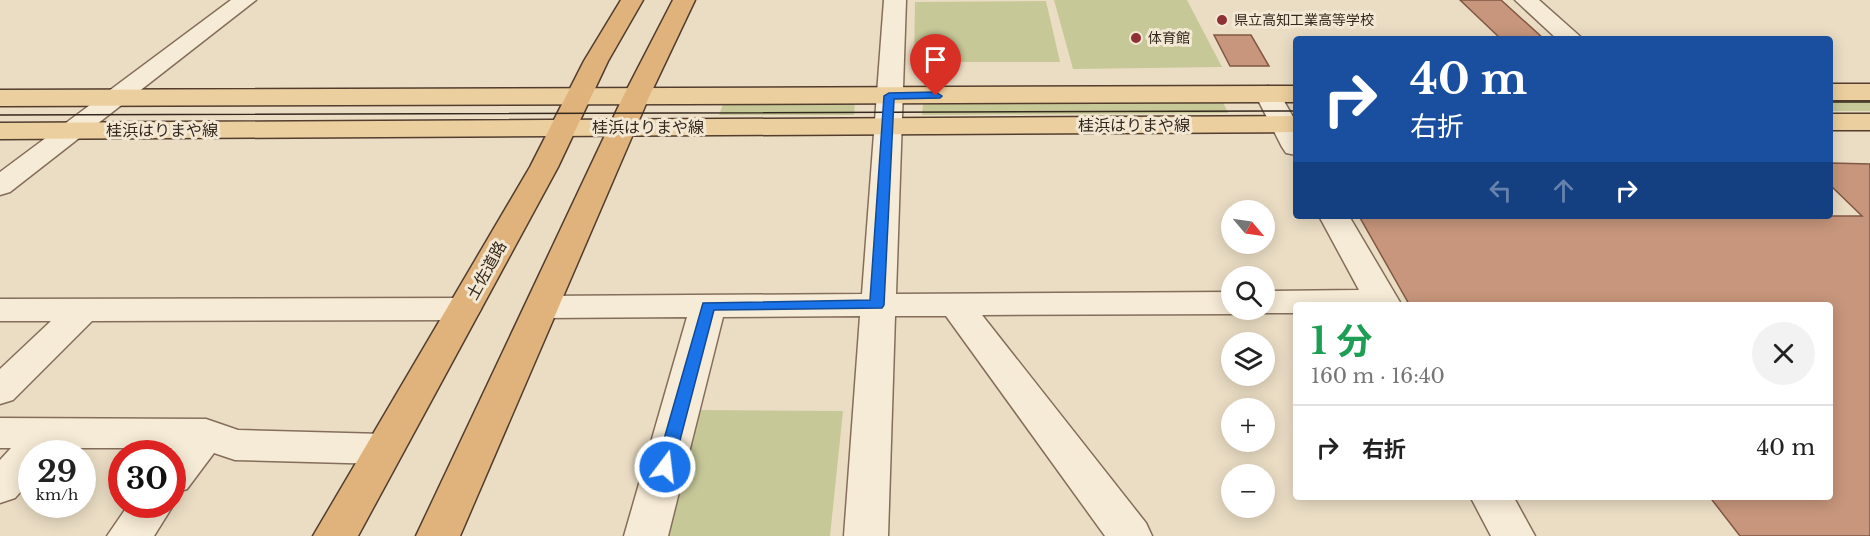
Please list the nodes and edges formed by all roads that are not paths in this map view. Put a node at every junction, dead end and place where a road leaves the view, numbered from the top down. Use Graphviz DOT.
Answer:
graph roads {
  1 [pos="244,0"];
  2 [pos="632,0"];
  3 [pos="684,0"];
  4 [pos="895,0"];
  5 [pos="1526,0"];
  6 [pos="1568,36"];
  7 [pos="1833,92"];
  8 [pos="1870,92"];
  9 [pos="1268,94"];
  10 [pos="1293,94"];
  11 [pos="116,97"];
  12 [pos="579,97"];
  13 [pos="0,98"];
  14 [pos="888,111"];
  15 [pos="630,112"];
  16 [pos="1833,122"];
  17 [pos="1870,122"];
  18 [pos="565,128"];
  19 [pos="0,130"];
  20 [pos="72,130"];
  21 [pos="1292,132"];
  22 [pos="0,186"];
  23 [pos="1336,219"];
  24 [pos="1275,302"];
  25 [pos="1293,302"];
  26 [pos="1382,302"];
  27 [pos="1221,303"];
  28 [pos="955,304"];
  29 [pos="877,305"];
  30 [pos="708,306"];
  31 [pos="543,307"];
  32 [pos="464,309"];
  33 [pos="0,310"];
  34 [pos="83,310"];
  35 [pos="0,391"];
  36 [pos="0,433"];
  37 [pos="49,434"];
  38 [pos="206,434"];
  39 [pos="383,449"];
  40 [pos="186,460"];
  41 [pos="0,488"];
  42 [pos="1493,500"];
  43 [pos="142,518"];
  44 [pos="129,536"];
  45 [pos="335,536"];
  46 [pos="438,536"];
  47 [pos="646,536"];
  48 [pos="866,536"];
  49 [pos="1130,536"];
  50 [pos="1513,536"];
  1 -- 11 [label="street"];
  2 -- 12 [label="highway, 土佐道路"];
  3 -- 15 [label="highway"];
  4 -- 14 [label="street"];
  5 -- 6 [label="street"];
  7 -- 8 [label="main road"];
  9 -- 10 [label="main road, 桂浜はりまや線"];
  9 -- 14 [label="main road, 桂浜はりまや線"];
  9 -- 21 [label="street"];
  11 -- 12 [label="main road, 桂浜はりまや線"];
  11 -- 13 [label="main road, 桂浜はりまや線"];
  11 -- 20 [label="street"];
  12 -- 15 [label="main road, 桂浜はりまや線"];
  12 -- 18 [label="highway, 土佐道路"];
  14 -- 15 [label="main road, 桂浜はりまや線"];
  14 -- 21 [label="main road, 桂浜はりまや線"];
  14 -- 29 [label="street"];
  15 -- 18 [label="main road, 桂浜はりまや線"];
  15 -- 31 [label="highway"];
  16 -- 17 [label="main road"];
  18 -- 20 [label="main road, 桂浜はりまや線"];
  18 -- 32 [label="highway, 土佐道路"];
  19 -- 20 [label="main road, 桂浜はりまや線"];
  20 -- 22 [label="street"];
  23 -- 26 [label="street"];
  24 -- 25 [label="street"];
  27 -- 28 [label="street"];
  28 -- 29 [label="street"];
  28 -- 49 [label="street"];
  29 -- 30 [label="street"];
  29 -- 48 [label="street"];
  30 -- 31 [label="street"];
  30 -- 47 [label="street"];
  31 -- 46 [label="highway"];
  32 -- 34 [label="street"];
  32 -- 39 [label="highway, 土佐道路"];
  33 -- 34 [label="street"];
  34 -- 35 [label="street"];
  36 -- 37 [label="street"];
  37 -- 38 [label="street"];
  37 -- 41 [label="street"];
  38 -- 39 [label="street"];
  38 -- 40 [label="street"];
  39 -- 45 [label="highway, 土佐道路"];
  42 -- 50 [label="street"];
  43 -- 44 [label="street"];
}
